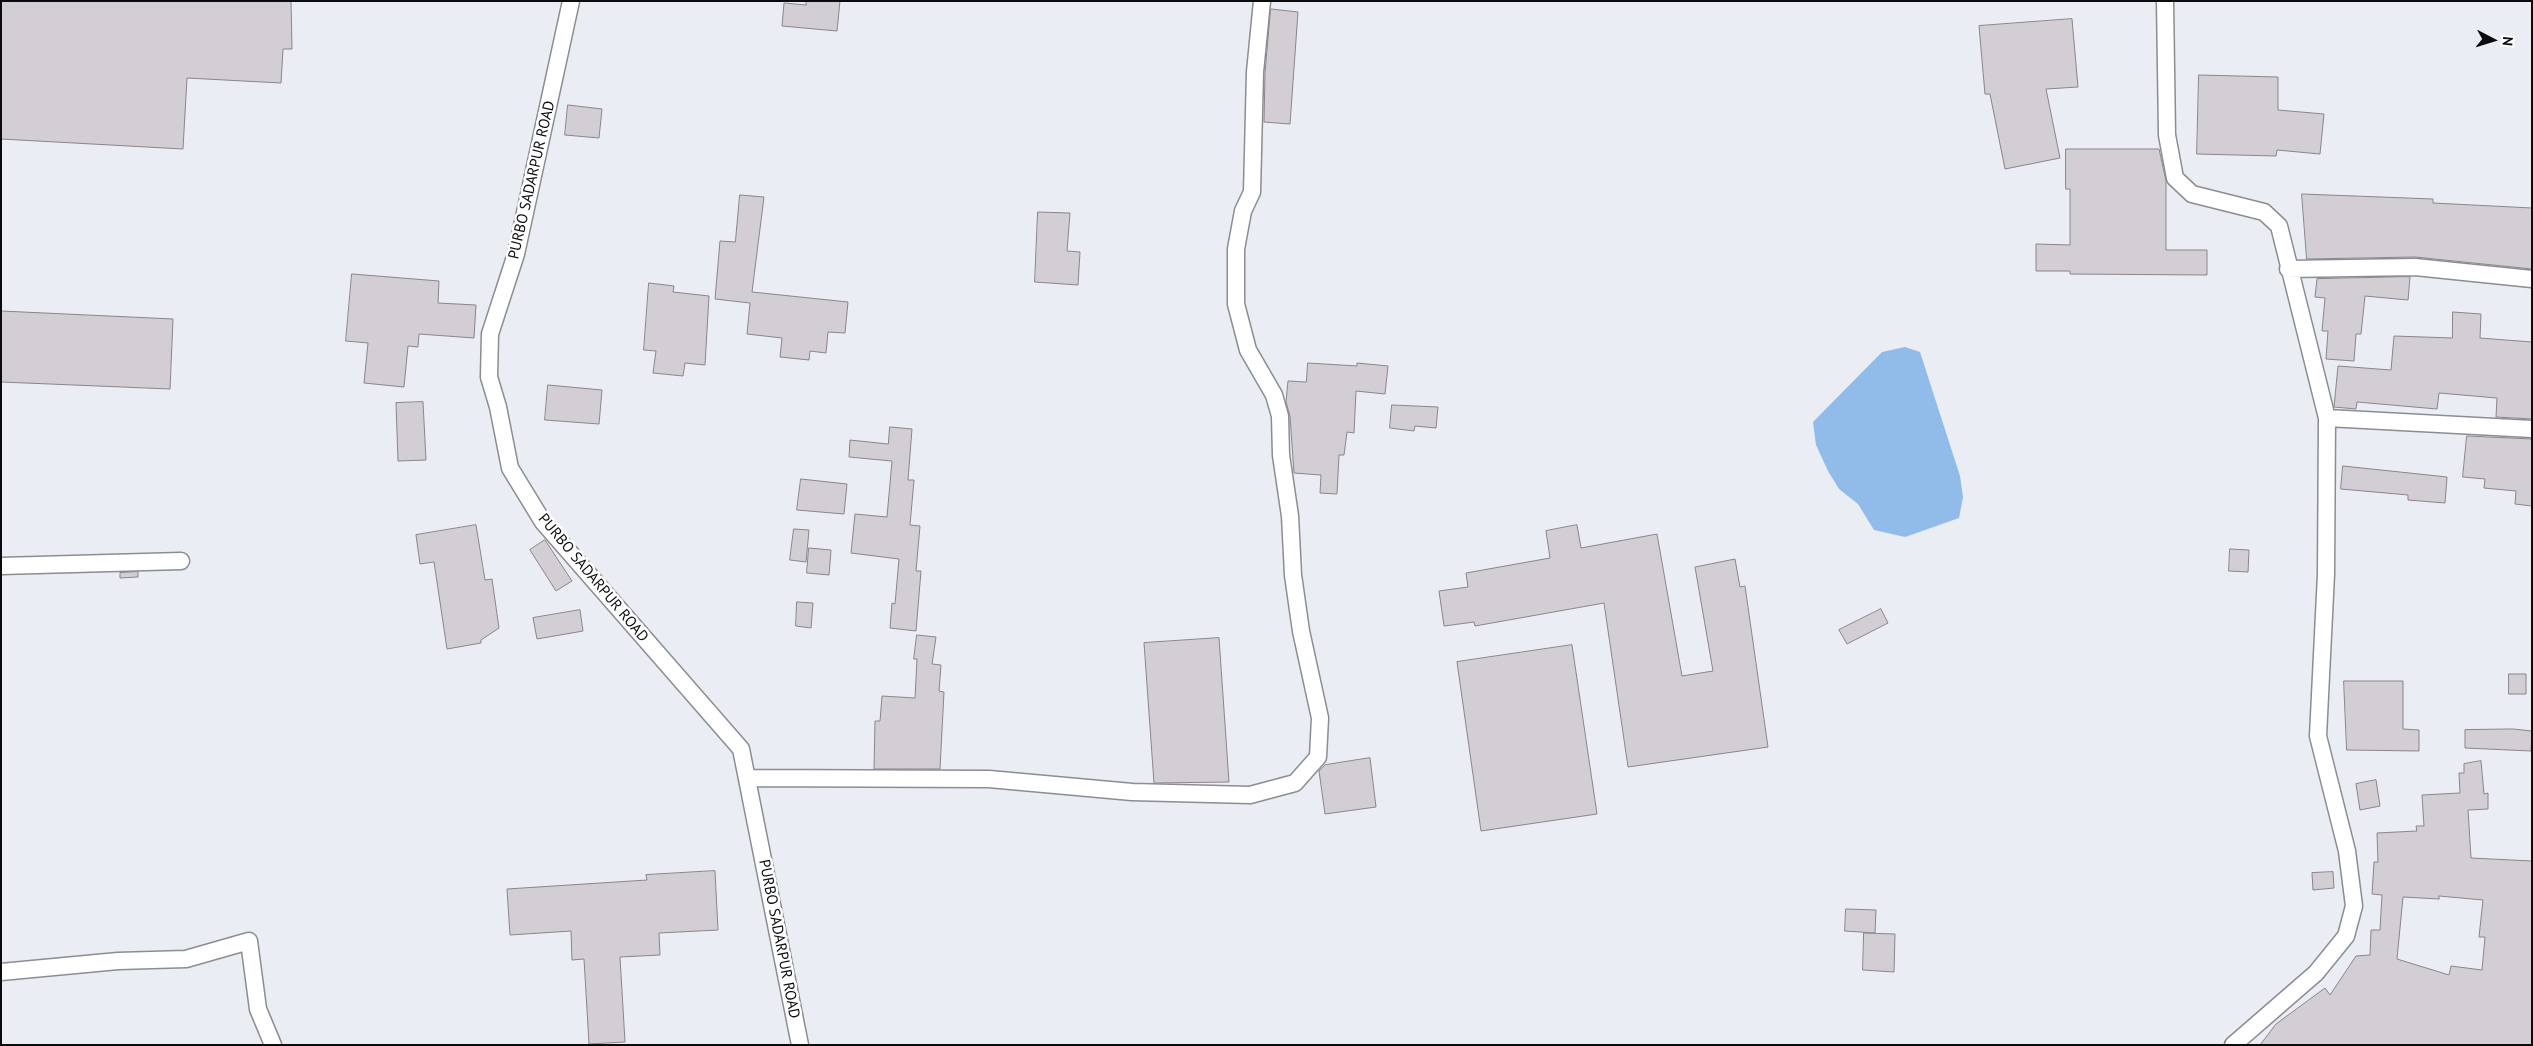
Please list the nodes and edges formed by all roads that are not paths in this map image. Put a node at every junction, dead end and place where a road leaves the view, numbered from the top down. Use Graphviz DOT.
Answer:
graph roads {
  1 [pos="571,1"];
  2 [pos="1262,1"];
  3 [pos="2165,1"];
  4 [pos="2288,269"];
  5 [pos="2532,279"];
  6 [pos="2327,418"];
  7 [pos="2532,429"];
  8 [pos="181,561"];
  9 [pos="1,566"];
  10 [pos="746,778"];
  11 [pos="1,972"];
  12 [pos="273,1045"];
  13 [pos="800,1045"];
  14 [pos="2233,1045"];
  1 -- 10 [label="street, PURBO SADARPUR ROAD"];
  2 -- 10 [label="street"];
  3 -- 4 [label="street"];
  4 -- 5 [label="street"];
  4 -- 6 [label="street"];
  6 -- 7 [label="street"];
  6 -- 14 [label="street"];
  8 -- 9 [label="street"];
  10 -- 13 [label="street, PURBO SADARPUR ROAD"];
  11 -- 12 [label="street"];
}
